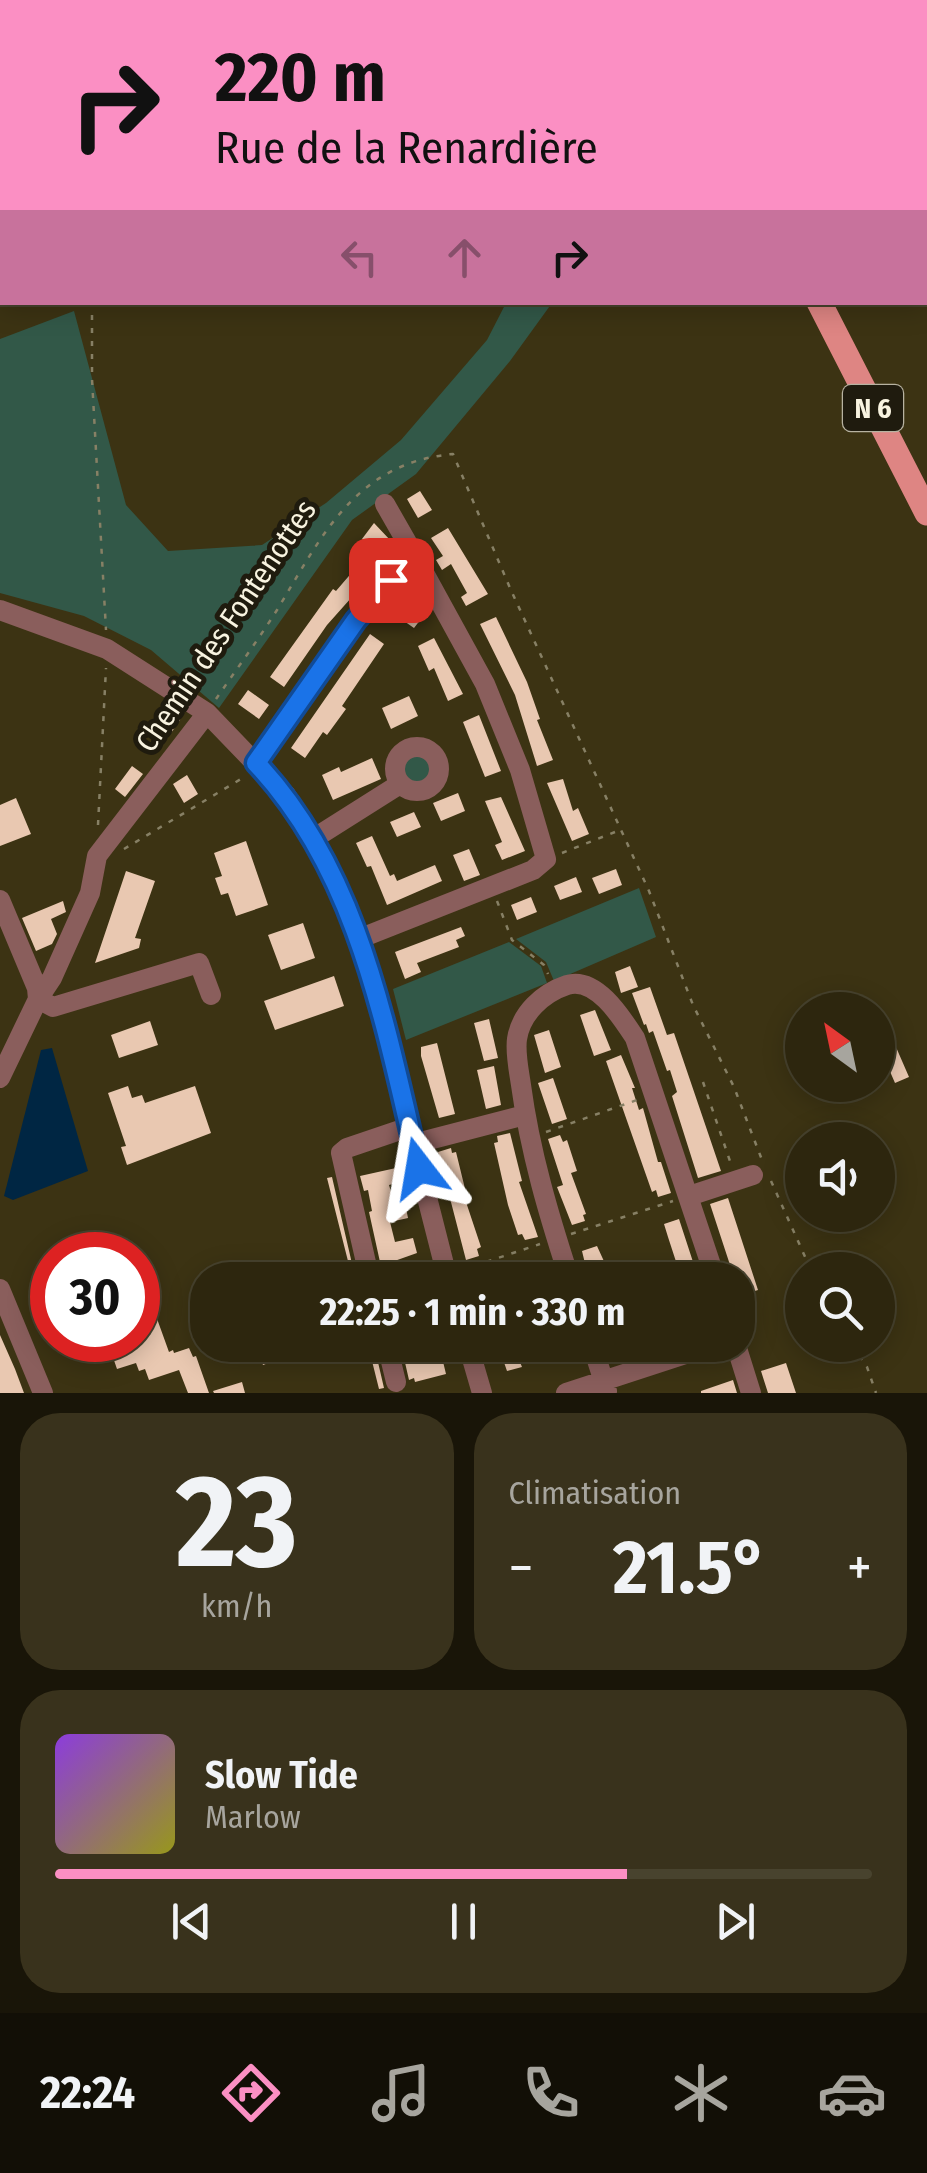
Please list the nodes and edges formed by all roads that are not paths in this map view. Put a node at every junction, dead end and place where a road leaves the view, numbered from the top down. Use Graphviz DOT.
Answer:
graph roads {
  1 [pos="821,305"];
  2 [pos="385,504"];
  3 [pos="927,513"];
  4 [pos="417,560"];
  5 [pos="0,610"];
  6 [pos="207,713"];
  7 [pos="258,765"];
  8 [pos="400,784"];
  9 [pos="313,839"];
  10 [pos="0,900"];
  11 [pos="360,938"];
  12 [pos="210,995"];
  13 [pos="38,998"];
  14 [pos="0,1078"];
  15 [pos="525,1115"];
  16 [pos="411,1136"];
  17 [pos="745,1177"];
  18 [pos="688,1196"];
  19 [pos="366,1262"];
  20 [pos="443,1262"];
  21 [pos="564,1262"];
  22 [pos="710,1262"];
  23 [pos="0,1289"];
  24 [pos="391,1362"];
  25 [pos="473,1362"];
  26 [pos="598,1362"];
  27 [pos="670,1362"];
  28 [pos="742,1362"];
  29 [pos="396,1382"];
  30 [pos="606,1387"];
  31 [pos="43,1393"];
  32 [pos="482,1393"];
  33 [pos="566,1393"];
  34 [pos="752,1393"];
  1 -- 3 [label="main road, N 6"];
  2 -- 4 [label="street"];
  4 -- 7 [label="street"];
  4 -- 11 [label="street"];
  5 -- 6 [label="street"];
  6 -- 7 [label="street"];
  6 -- 13 [label="street, Chemin des Fontenottes"];
  7 -- 9 [label="street"];
  8 -- 9 [label="street"];
  9 -- 11 [label="street"];
  10 -- 13 [label="street"];
  11 -- 16 [label="street"];
  12 -- 13 [label="street"];
  13 -- 14 [label="street, Chemin des Fontenottes"];
  15 -- 16 [label="street"];
  15 -- 18 [label="street"];
  15 -- 21 [label="street"];
  16 -- 19 [label="street"];
  16 -- 20 [label="street"];
  17 -- 18 [label="street"];
  18 -- 22 [label="street"];
  23 -- 31 [label="street"];
  24 -- 29 [label="street"];
  25 -- 32 [label="street"];
  26 -- 30 [label="street"];
  27 -- 30 [label="street"];
  28 -- 34 [label="street"];
  30 -- 33 [label="street"];
}
